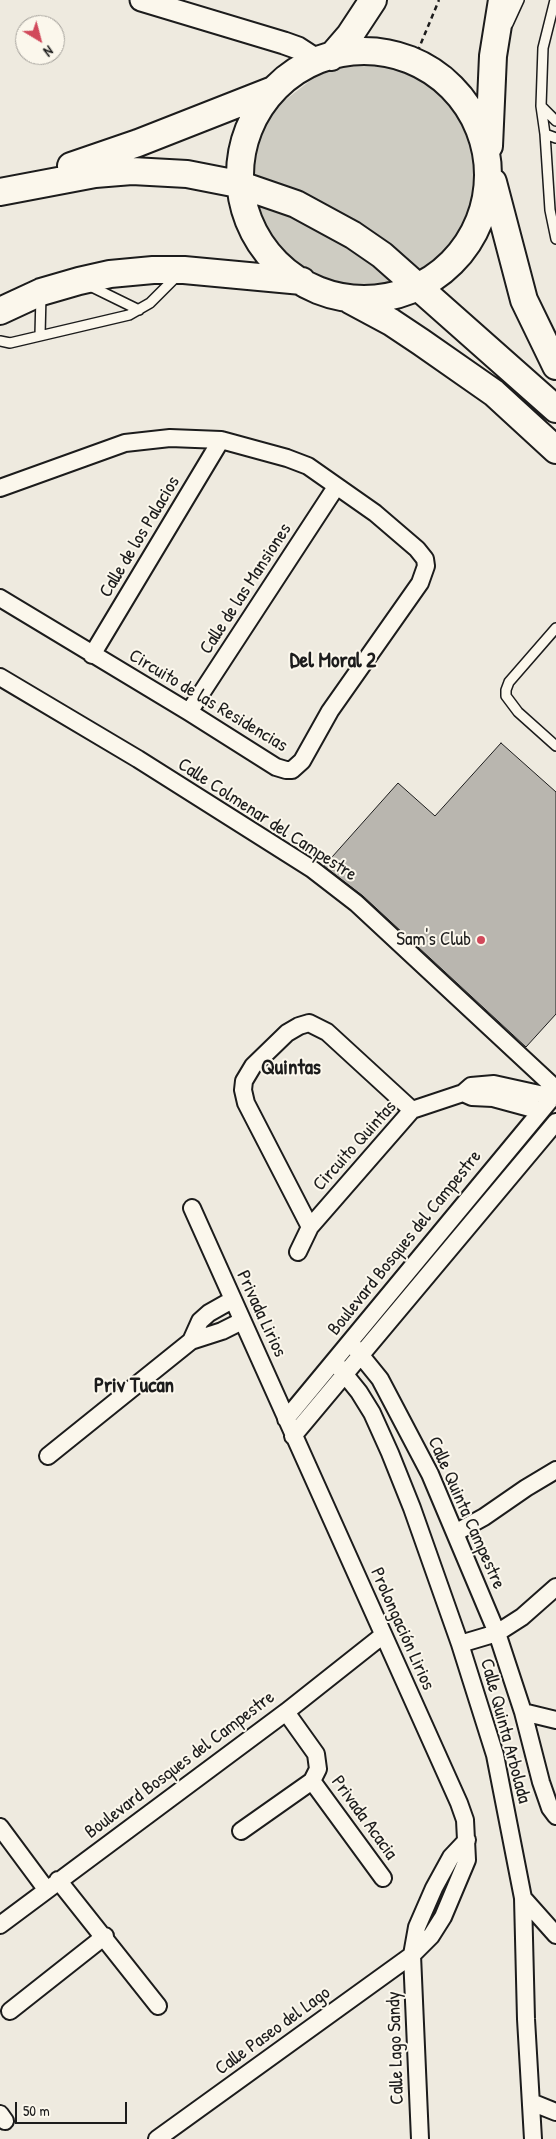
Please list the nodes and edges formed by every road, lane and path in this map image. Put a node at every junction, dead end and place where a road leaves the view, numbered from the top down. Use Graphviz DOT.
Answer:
graph roads {
  1 [pos="141,0"];
  2 [pos="373,0"];
  3 [pos="439,0"];
  4 [pos="502,0"];
  5 [pos="519,0"];
  6 [pos="556,0"];
  7 [pos="493,56"];
  8 [pos="325,59"];
  9 [pos="414,60"];
  10 [pos="279,88"];
  11 [pos="541,106"];
  12 [pos="556,120"];
  13 [pos="545,134"];
  14 [pos="556,138"];
  15 [pos="490,162"];
  16 [pos="238,184"];
  17 [pos="0,192"];
  18 [pos="556,239"];
  19 [pos="184,270"];
  20 [pos="80,281"];
  21 [pos="304,282"];
  22 [pos="421,287"];
  23 [pos="41,292"];
  24 [pos="340,295"];
  25 [pos="0,310"];
  26 [pos="139,310"];
  27 [pos="40,335"];
  28 [pos="0,341"];
  29 [pos="556,366"];
  30 [pos="556,409"];
  31 [pos="221,440"];
  32 [pos="556,450"];
  33 [pos="336,487"];
  34 [pos="0,488"];
  35 [pos="0,598"];
  36 [pos="556,628"];
  37 [pos="92,654"];
  38 [pos="0,677"];
  39 [pos="189,712"];
  40 [pos="556,746"];
  41 [pos="463,1093"];
  42 [pos="555,1093"];
  43 [pos="412,1110"];
  44 [pos="541,1110"];
  45 [pos="556,1122"];
  46 [pos="192,1208"];
  47 [pos="310,1227"];
  48 [pos="298,1252"];
  49 [pos="232,1300"];
  50 [pos="242,1321"];
  51 [pos="191,1341"];
  52 [pos="350,1342"];
  53 [pos="362,1355"];
  54 [pos="334,1361"];
  55 [pos="345,1374"];
  56 [pos="286,1419"];
  57 [pos="293,1436"];
  58 [pos="48,1456"];
  59 [pos="556,1470"];
  60 [pos="455,1533"];
  61 [pos="556,1587"];
  62 [pos="497,1633"];
  63 [pos="382,1636"];
  64 [pos="460,1644"];
  65 [pos="286,1712"];
  66 [pos="523,1712"];
  67 [pos="556,1720"];
  68 [pos="312,1781"];
  69 [pos="556,1816"];
  70 [pos="0,1827"];
  71 [pos="241,1831"];
  72 [pos="383,1878"];
  73 [pos="52,1885"];
  74 [pos="523,1898"];
  75 [pos="0,1925"];
  76 [pos="556,1934"];
  77 [pos="104,1936"];
  78 [pos="412,1955"];
  79 [pos="158,2006"];
  80 [pos="10,2011"];
  81 [pos="531,2102"];
  82 [pos="556,2112"];
  83 [pos="157,2139"];
  84 [pos="420,2139"];
  85 [pos="533,2139"];
  1 -- 8 [label="street"];
  2 -- 8 [label="main road"];
  3 -- 9 [label="path"];
  4 -- 7 [label="main road"];
  5 -- 7 [label="lane"];
  6 -- 11 [label="lane"];
  7 -- 15 [label="main road"];
  8 -- 9 [label="main road"];
  8 -- 10 [label="main road"];
  9 -- 15 [label="main road"];
  10 -- 16 [label="main road"];
  10 -- 17 [label="main road"];
  11 -- 12 [label="lane"];
  11 -- 13 [label="lane"];
  13 -- 14 [label="lane"];
  13 -- 18 [label="lane"];
  15 -- 22 [label="main road"];
  15 -- 29 [label="main road"];
  16 -- 17 [label="main road"];
  16 -- 21 [label="main road"];
  16 -- 22 [label="main road"];
  19 -- 20 [label="main road"];
  19 -- 21 [label="main road"];
  19 -- 26 [label="lane"];
  20 -- 23 [label="main road"];
  20 -- 26 [label="lane"];
  21 -- 24 [label="main road"];
  22 -- 24 [label="main road"];
  22 -- 30 [label="main road"];
  23 -- 25 [label="main road"];
  23 -- 27 [label="lane"];
  24 -- 32 [label="main road"];
  26 -- 27 [label="lane"];
  27 -- 28 [label="lane"];
  31 -- 33 [label="street, Circuito de las Residencias"];
  31 -- 34 [label="street, Circuito de las Residencias"];
  31 -- 37 [label="street, Calle de los Palacios"];
  33 -- 39 [label="street, Calle de las Mansiones"];
  33 -- 39 [label="street, Circuito de las Residencias"];
  35 -- 37 [label="street, Circuito de las Residencias"];
  36 -- 40 [label="lane"];
  37 -- 39 [label="street, Circuito de las Residencias"];
  38 -- 42 [label="street, Calle Colmenar del Campestre"];
  41 -- 42 [label="street, Circuito Quintas"];
  41 -- 43 [label="street, Circuito Quintas"];
  41 -- 44 [label="street, Circuito Quintas"];
  42 -- 44 [label="street, Boulevard Bosques del Campestre"];
  43 -- 47 [label="street, Circuito Quintas"];
  43 -- 47 [label="street"];
  44 -- 52 [label="street, Boulevard Bosques del Campestre"];
  45 -- 53 [label="street, Boulevard Bosques del Campestre"];
  46 -- 49 [label="street, Privada Lirios"];
  47 -- 48 [label="street, Circuito Quintas"];
  49 -- 50 [label="street, Privada Lirios"];
  49 -- 51 [label="street"];
  50 -- 51 [label="street"];
  50 -- 56 [label="street, Privada Lirios"];
  51 -- 58 [label="street"];
  52 -- 53 [label="street, Calle Quinta Campestre"];
  52 -- 54 [label="street, Boulevard Bosques del Campestre"];
  53 -- 55 [label="street, Boulevard Bosques del Campestre"];
  53 -- 60 [label="street, Calle Quinta Campestre"];
  54 -- 55 [label="street, Calle Quinta Arbolada"];
  54 -- 56 [label="street, Boulevard Bosques del Campestre"];
  55 -- 57 [label="street, Boulevard Bosques del Campestre"];
  55 -- 64 [label="street, Calle Quinta Arbolada"];
  56 -- 57 [label="street, Privada Lirios"];
  57 -- 63 [label="street, Prolongación Lirios"];
  59 -- 60 [label="street"];
  60 -- 62 [label="street, Calle Quinta Campestre"];
  61 -- 62 [label="street"];
  62 -- 64 [label="street"];
  62 -- 66 [label="street, Calle Quinta Campestre"];
  63 -- 65 [label="street, Boulevard Bosques del Campestre"];
  63 -- 78 [label="street, Prolongación Lirios"];
  64 -- 74 [label="street, Calle Quinta Arbolada"];
  65 -- 68 [label="street, Privada Acacia"];
  65 -- 73 [label="street, Boulevard Bosques del Campestre"];
  66 -- 67 [label="street"];
  66 -- 69 [label="street, Calle Quinta Campestre"];
  68 -- 71 [label="street, Privada Acacia"];
  68 -- 72 [label="street, Privada Acacia"];
  70 -- 73 [label="street"];
  73 -- 75 [label="street, Boulevard Bosques del Campestre"];
  73 -- 77 [label="street"];
  74 -- 76 [label="street"];
  74 -- 81 [label="street, Calle Quinta Arbolada"];
  77 -- 79 [label="street"];
  77 -- 80 [label="street"];
  78 -- 83 [label="street, Calle Paseo del Lago"];
  78 -- 84 [label="street, Calle Lago Sandy"];
  81 -- 82 [label="street"];
  81 -- 85 [label="street, Calle Quinta Arbolada"];
}
